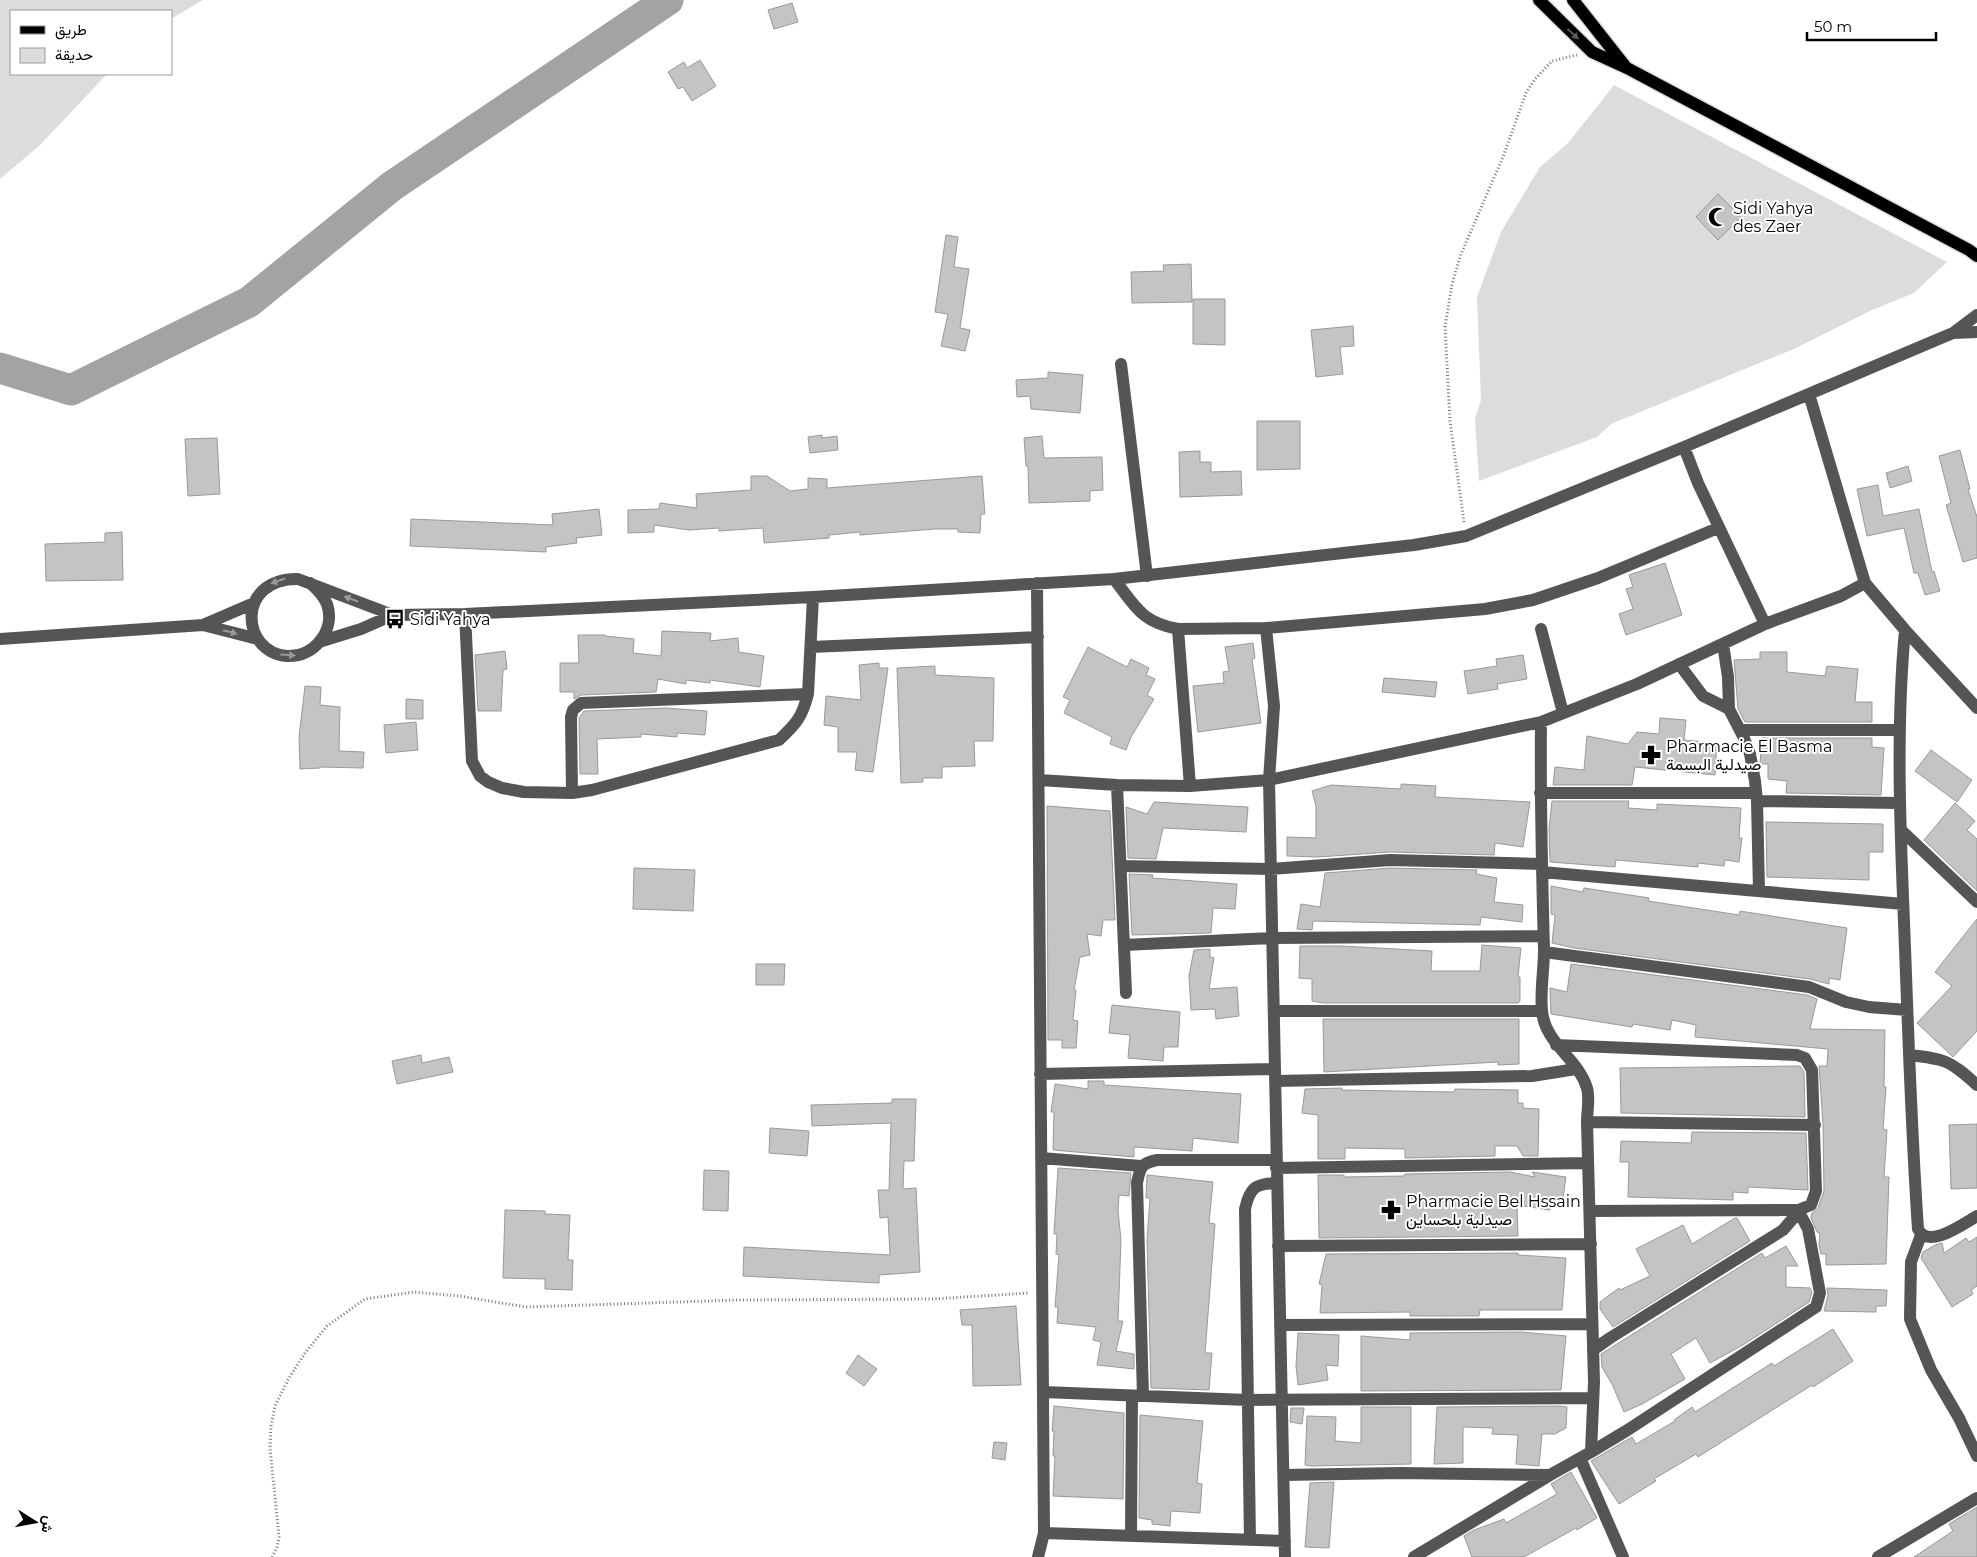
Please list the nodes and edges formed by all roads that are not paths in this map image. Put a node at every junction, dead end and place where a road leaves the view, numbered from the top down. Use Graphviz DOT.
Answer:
graph roads {
  1 [pos="1539,0"];
  2 [pos="1573,0"];
  3 [pos="1626,68"];
  4 [pos="1974,252"];
  5 [pos="1977,315"];
  6 [pos="1977,332"];
  7 [pos="1953,333"];
  8 [pos="1122,364"];
  9 [pos="1809,394"];
  10 [pos="1684,447"];
  11 [pos="1718,528"];
  12 [pos="1146,576"];
  13 [pos="1114,579"];
  14 [pos="1037,583"];
  15 [pos="1866,583"];
  16 [pos="310,584"];
  17 [pos="813,598"];
  18 [pos="254,603"];
  19 [pos="465,614"];
  20 [pos="392,615"];
  21 [pos="1765,624"];
  22 [pos="203,625"];
  23 [pos="1266,628"];
  24 [pos="1178,629"];
  25 [pos="1541,629"];
  26 [pos="1904,630"];
  27 [pos="1038,638"];
  28 [pos="0,639"];
  29 [pos="258,639"];
  30 [pos="319,642"];
  31 [pos="1723,644"];
  32 [pos="811,647"];
  33 [pos="1679,664"];
  34 [pos="808,694"];
  35 [pos="1977,708"];
  36 [pos="1729,709"];
  37 [pos="1563,713"];
  38 [pos="1541,722"];
  39 [pos="1740,730"];
  40 [pos="1900,730"];
  41 [pos="1040,780"];
  42 [pos="1269,780"];
  43 [pos="1117,785"];
  44 [pos="1190,786"];
  45 [pos="1540,792"];
  46 [pos="572,793"];
  47 [pos="1757,797"];
  48 [pos="1900,803"];
  49 [pos="1901,830"];
  50 [pos="1120,866"];
  51 [pos="1541,868"];
  52 [pos="1271,869"];
  53 [pos="1759,891"];
  54 [pos="1977,902"];
  55 [pos="1903,904"];
  56 [pos="1543,936"];
  57 [pos="1272,938"];
  58 [pos="1124,945"];
  59 [pos="1544,952"];
  60 [pos="1126,993"];
  61 [pos="1907,1010"];
  62 [pos="1274,1011"];
  63 [pos="1542,1011"];
  64 [pos="1556,1045"];
  65 [pos="1909,1055"];
  66 [pos="1576,1069"];
  67 [pos="1040,1074"];
  68 [pos="1275,1075"];
  69 [pos="1977,1085"];
  70 [pos="1587,1122"];
  71 [pos="1815,1124"];
  72 [pos="1042,1158"];
  73 [pos="1588,1163"];
  74 [pos="1276,1164"];
  75 [pos="1141,1166"];
  76 [pos="1277,1183"];
  77 [pos="1798,1210"];
  78 [pos="1590,1211"];
  79 [pos="1977,1216"];
  80 [pos="1921,1235"];
  81 [pos="1591,1244"];
  82 [pos="1278,1246"];
  83 [pos="1592,1324"];
  84 [pos="1280,1325"];
  85 [pos="1593,1350"];
  86 [pos="1043,1392"];
  87 [pos="1138,1396"];
  88 [pos="1593,1398"];
  89 [pos="1248,1400"];
  90 [pos="1282,1400"];
  91 [pos="1585,1455"];
  92 [pos="1977,1456"];
  93 [pos="1550,1475"];
  94 [pos="1284,1476"];
  95 [pos="1977,1498"];
  96 [pos="1044,1533"];
  97 [pos="1131,1536"];
  98 [pos="1250,1540"];
  99 [pos="1285,1541"];
  100 [pos="1038,1557"];
  101 [pos="1285,1557"];
  102 [pos="1414,1557"];
  103 [pos="1624,1557"];
  104 [pos="1878,1557"];
  1 -- 3 [label="main road, one-way"];
  2 -- 3 [label="main road"];
  3 -- 4 [label="main road"];
  5 -- 7 [label="street"];
  6 -- 7 [label="street"];
  7 -- 9 [label="street"];
  8 -- 12 [label="street"];
  9 -- 10 [label="street"];
  9 -- 15 [label="street"];
  10 -- 11 [label="street"];
  10 -- 12 [label="street"];
  11 -- 21 [label="street"];
  11 -- 23 [label="street"];
  12 -- 13 [label="street"];
  13 -- 14 [label="street"];
  13 -- 24 [label="street"];
  14 -- 17 [label="street"];
  14 -- 27 [label="street"];
  15 -- 21 [label="street"];
  15 -- 26 [label="street"];
  16 -- 18 [label="street, one-way"];
  20 -- 16 [label="street, one-way"];
  16 -- 30 [label="street"];
  17 -- 19 [label="street"];
  17 -- 32 [label="street"];
  18 -- 22 [label="street"];
  18 -- 29 [label="street"];
  19 -- 20 [label="street"];
  19 -- 46 [label="street"];
  20 -- 30 [label="street"];
  21 -- 31 [label="street"];
  22 -- 28 [label="street"];
  22 -- 29 [label="street, one-way"];
  23 -- 24 [label="street"];
  23 -- 42 [label="street"];
  24 -- 44 [label="street"];
  25 -- 37 [label="street"];
  26 -- 35 [label="street"];
  26 -- 40 [label="street"];
  27 -- 32 [label="street"];
  27 -- 41 [label="street"];
  29 -- 30 [label="street, one-way"];
  31 -- 33 [label="street"];
  31 -- 36 [label="street"];
  32 -- 34 [label="street"];
  33 -- 36 [label="street"];
  33 -- 37 [label="street"];
  34 -- 46 [label="street"];
  34 -- 46 [label="street"];
  36 -- 39 [label="street"];
  37 -- 38 [label="street"];
  38 -- 42 [label="street"];
  38 -- 45 [label="street"];
  39 -- 40 [label="street"];
  39 -- 47 [label="street"];
  40 -- 48 [label="street"];
  41 -- 43 [label="street"];
  41 -- 67 [label="street"];
  42 -- 44 [label="street"];
  42 -- 52 [label="street"];
  43 -- 44 [label="street"];
  43 -- 50 [label="street"];
  45 -- 47 [label="street"];
  45 -- 51 [label="street"];
  47 -- 48 [label="street"];
  47 -- 53 [label="street"];
  48 -- 49 [label="street"];
  49 -- 54 [label="street"];
  49 -- 55 [label="street"];
  50 -- 52 [label="street"];
  50 -- 58 [label="street"];
  51 -- 52 [label="street"];
  51 -- 53 [label="street"];
  51 -- 56 [label="street"];
  52 -- 57 [label="street"];
  53 -- 55 [label="street"];
  55 -- 61 [label="street"];
  56 -- 57 [label="street"];
  56 -- 59 [label="street"];
  57 -- 58 [label="street"];
  57 -- 62 [label="street"];
  58 -- 60 [label="street"];
  59 -- 61 [label="street"];
  59 -- 63 [label="street"];
  61 -- 65 [label="street"];
  62 -- 63 [label="street"];
  62 -- 68 [label="street"];
  63 -- 64 [label="street"];
  64 -- 66 [label="street"];
  64 -- 71 [label="street"];
  65 -- 69 [label="street"];
  65 -- 80 [label="street"];
  66 -- 68 [label="street"];
  66 -- 70 [label="street"];
  67 -- 68 [label="street"];
  67 -- 72 [label="street"];
  68 -- 74 [label="street"];
  70 -- 71 [label="street"];
  70 -- 73 [label="street"];
  71 -- 77 [label="street"];
  72 -- 75 [label="street"];
  72 -- 86 [label="street"];
  73 -- 74 [label="street"];
  73 -- 78 [label="street"];
  74 -- 75 [label="street"];
  74 -- 76 [label="street"];
  75 -- 87 [label="street"];
  76 -- 82 [label="street"];
  76 -- 89 [label="street"];
  77 -- 78 [label="street"];
  77 -- 85 [label="street"];
  77 -- 91 [label="street"];
  78 -- 81 [label="street"];
  79 -- 80 [label="street"];
  80 -- 92 [label="street"];
  81 -- 82 [label="street"];
  81 -- 83 [label="street"];
  82 -- 84 [label="street"];
  83 -- 84 [label="street"];
  83 -- 85 [label="street"];
  84 -- 90 [label="street"];
  85 -- 88 [label="street"];
  86 -- 87 [label="street"];
  86 -- 96 [label="street"];
  87 -- 89 [label="street"];
  87 -- 97 [label="street"];
  88 -- 90 [label="street"];
  88 -- 91 [label="street"];
  89 -- 90 [label="street"];
  89 -- 98 [label="street"];
  90 -- 94 [label="street"];
  91 -- 93 [label="street"];
  91 -- 103 [label="street"];
  93 -- 94 [label="street"];
  93 -- 102 [label="street"];
  94 -- 99 [label="street"];
  95 -- 104 [label="street"];
  96 -- 97 [label="street"];
  96 -- 100 [label="street"];
  97 -- 98 [label="street"];
  98 -- 99 [label="street"];
  99 -- 101 [label="street"];
}
